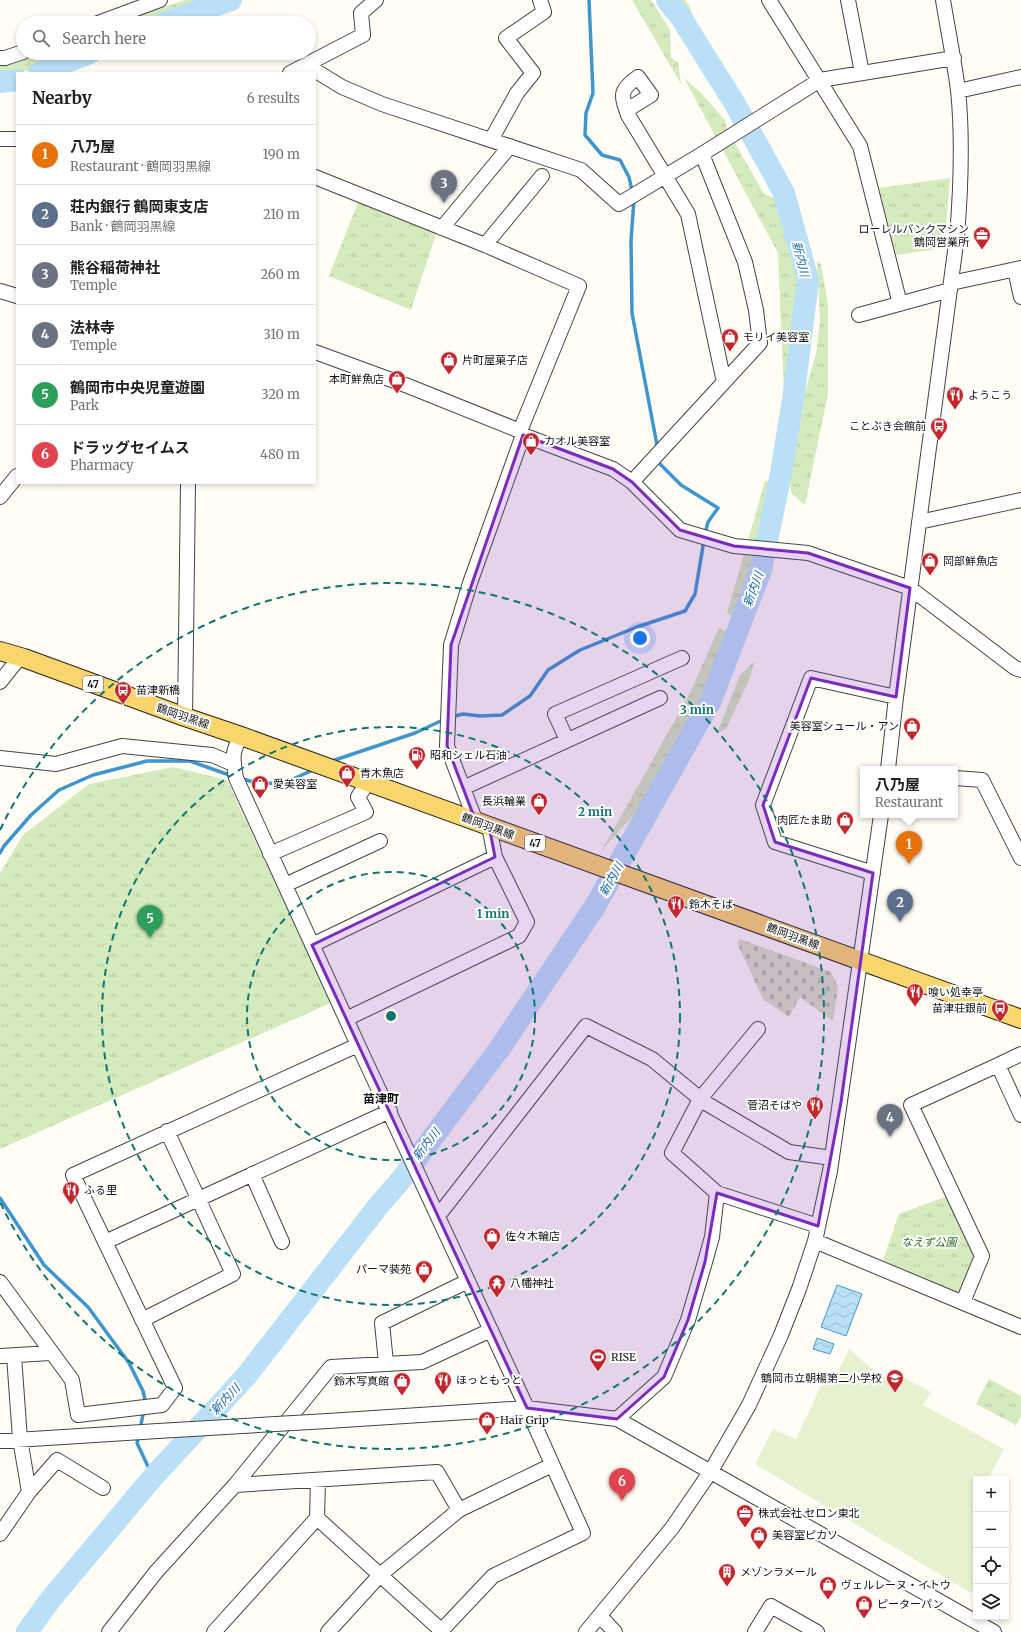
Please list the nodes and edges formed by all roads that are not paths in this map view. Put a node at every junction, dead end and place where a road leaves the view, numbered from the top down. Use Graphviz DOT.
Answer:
graph roads {
  1 [pos="160,0"];
  2 [pos="376,0"];
  3 [pos="540,0"];
  4 [pos="769,0"];
  5 [pos="848,0"];
  6 [pos="943,0"];
  7 [pos="117,16"];
  8 [pos="16,54"];
  9 [pos="0,58"];
  10 [pos="954,58"];
  11 [pos="316,60"];
  12 [pos="316,60"];
  13 [pos="306,65"];
  14 [pos="292,72"];
  15 [pos="862,73"];
  16 [pos="1021,77"];
  17 [pos="820,80"];
  18 [pos="958,91"];
  19 [pos="627,110"];
  20 [pos="0,139"];
  21 [pos="16,139"];
  22 [pos="491,140"];
  23 [pos="510,146"];
  24 [pos="706,151"];
  25 [pos="542,176"];
  26 [pos="666,176"];
  27 [pos="316,177"];
  28 [pos="442,228"];
  29 [pos="485,245"];
  30 [pos="1018,269"];
  31 [pos="951,287"];
  32 [pos="0,291"];
  33 [pos="16,296"];
  34 [pos="1021,297"];
  35 [pos="900,304"];
  36 [pos="859,315"];
  37 [pos="316,352"];
  38 [pos="724,382"];
  39 [pos="521,433"];
  40 [pos="16,477"];
  41 [pos="632,482"];
  42 [pos="188,484"];
  43 [pos="0,497"];
  44 [pos="1021,500"];
  45 [pos="919,522"];
  46 [pos="910,588"];
  47 [pos="0,651"];
  48 [pos="20,657"];
  49 [pos="682,658"];
  50 [pos="1021,670"];
  51 [pos="0,682"];
  52 [pos="896,697"];
  53 [pos="660,698"];
  54 [pos="185,717"];
  55 [pos="242,736"];
  56 [pos="567,740"];
  57 [pos="0,758"];
  58 [pos="234,764"];
  59 [pos="888,766"];
  60 [pos="958,778"];
  61 [pos="368,782"];
  62 [pos="463,788"];
  63 [pos="881,818"];
  64 [pos="482,824"];
  65 [pos="380,841"];
  66 [pos="270,854"];
  67 [pos="495,857"];
  68 [pos="1021,858"];
  69 [pos="872,873"];
  70 [pos="284,885"];
  71 [pos="312,945"];
  72 [pos="860,961"];
  73 [pos="346,1019"];
  74 [pos="1021,1019"];
  75 [pos="758,1029"];
  76 [pos="358,1045"];
  77 [pos="1021,1054"];
  78 [pos="998,1065"];
  79 [pos="700,1099"];
  80 [pos="388,1108"];
  81 [pos="1021,1115"];
  82 [pos="167,1131"];
  83 [pos="832,1158"];
  84 [pos="252,1174"];
  85 [pos="717,1193"];
  86 [pos="198,1199"];
  87 [pos="438,1216"];
  88 [pos="818,1226"];
  89 [pos="815,1241"];
  90 [pos="105,1242"];
  91 [pos="282,1242"];
  92 [pos="468,1281"];
  93 [pos="0,1282"];
  94 [pos="963,1302"];
  95 [pos="142,1320"];
  96 [pos="1021,1327"];
  97 [pos="491,1330"];
  98 [pos="51,1353"];
  99 [pos="0,1356"];
  100 [pos="14,1356"];
  101 [pos="386,1363"];
  102 [pos="527,1408"];
  103 [pos="617,1418"];
  104 [pos="20,1439"];
  105 [pos="0,1441"];
  106 [pos="552,1465"];
  107 [pos="711,1471"];
  108 [pos="318,1480"];
  109 [pos="235,1485"];
  110 [pos="103,1488"];
  111 [pos="29,1492"];
  112 [pos="459,1510"];
  113 [pos="317,1518"];
  114 [pos="0,1534"];
  115 [pos="380,1575"];
  116 [pos="600,1616"];
  117 [pos="109,1632"];
  118 [pos="214,1632"];
  119 [pos="328,1632"];
  120 [pos="442,1632"];
  121 [pos="586,1632"];
  122 [pos="615,1632"];
  123 [pos="755,1632"];
  124 [pos="817,1632"];
  125 [pos="993,1632"];
  1 -- 7 [label="street"];
  2 -- 12 [label="street"];
  3 -- 22 [label="street"];
  4 -- 17 [label="street"];
  5 -- 15 [label="street"];
  6 -- 10 [label="street"];
  8 -- 9 [label="street"];
  10 -- 15 [label="street"];
  10 -- 18 [label="street"];
  11 -- 13 [label="street"];
  13 -- 14 [label="street"];
  13 -- 22 [label="street"];
  15 -- 17 [label="street"];
  16 -- 18 [label="street"];
  17 -- 24 [label="street"];
  17 -- 35 [label="street"];
  18 -- 31 [label="street"];
  19 -- 26 [label="street"];
  20 -- 21 [label="street"];
  22 -- 23 [label="street"];
  23 -- 26 [label="street"];
  23 -- 28 [label="street"];
  24 -- 26 [label="street"];
  24 -- 38 [label="street"];
  25 -- 29 [label="street"];
  26 -- 38 [label="street"];
  27 -- 28 [label="street"];
  28 -- 29 [label="street"];
  29 -- 39 [label="street"];
  30 -- 31 [label="street"];
  30 -- 34 [label="street"];
  31 -- 35 [label="street"];
  31 -- 45 [label="street"];
  32 -- 33 [label="street"];
  35 -- 36 [label="street"];
  37 -- 39 [label="street"];
  38 -- 41 [label="street"];
  39 -- 41 [label="street"];
  39 -- 62 [label="street"];
  40 -- 43 [label="street"];
  41 -- 46 [label="street"];
  42 -- 54 [label="street"];
  44 -- 45 [label="street"];
  45 -- 46 [label="street"];
  46 -- 50 [label="street"];
  46 -- 52 [label="street"];
  47 -- 48 [label="main road, 鶴岡羽黒線 / 47"];
  48 -- 51 [label="street"];
  48 -- 54 [label="main road, 鶴岡羽黒線 / 47"];
  49 -- 56 [label="street"];
  52 -- 59 [label="street"];
  52 -- 69 [label="street"];
  53 -- 56 [label="street"];
  54 -- 55 [label="main road, 鶴岡羽黒線 / 47"];
  55 -- 58 [label="street"];
  55 -- 61 [label="main road, 鶴岡羽黒線 / 47"];
  56 -- 62 [label="street"];
  57 -- 58 [label="street"];
  58 -- 66 [label="street"];
  60 -- 68 [label="street"];
  61 -- 64 [label="main road, 鶴岡羽黒線 / 47"];
  61 -- 66 [label="street"];
  62 -- 64 [label="street"];
  63 -- 69 [label="street"];
  64 -- 67 [label="street"];
  64 -- 72 [label="main road, 鶴岡羽黒線 / 47"];
  65 -- 70 [label="street"];
  66 -- 70 [label="street"];
  67 -- 71 [label="street"];
  67 -- 73 [label="street"];
  69 -- 72 [label="street"];
  70 -- 71 [label="street"];
  71 -- 73 [label="street"];
  72 -- 74 [label="main road, 鶴岡羽黒線 / 47"];
  72 -- 83 [label="street"];
  73 -- 76 [label="street"];
  75 -- 79 [label="street"];
  76 -- 80 [label="street"];
  76 -- 82 [label="street"];
  77 -- 78 [label="street"];
  78 -- 81 [label="street"];
  78 -- 94 [label="street"];
  79 -- 83 [label="street"];
  79 -- 85 [label="street"];
  79 -- 87 [label="street"];
  80 -- 84 [label="street"];
  80 -- 87 [label="street"];
  82 -- 86 [label="street"];
  82 -- 90 [label="street"];
  83 -- 88 [label="street"];
  84 -- 86 [label="street"];
  84 -- 91 [label="street"];
  85 -- 88 [label="street"];
  85 -- 103 [label="street"];
  86 -- 90 [label="street"];
  86 -- 95 [label="street"];
  87 -- 92 [label="street"];
  88 -- 89 [label="street"];
  89 -- 94 [label="street"];
  89 -- 107 [label="street"];
  90 -- 95 [label="street"];
  92 -- 97 [label="street"];
  92 -- 101 [label="street"];
  93 -- 98 [label="street"];
  94 -- 96 [label="street"];
  95 -- 98 [label="street"];
  97 -- 101 [label="street"];
  97 -- 102 [label="street"];
  98 -- 100 [label="street"];
  99 -- 100 [label="street"];
  100 -- 104 [label="street"];
  101 -- 109 [label="street"];
  102 -- 103 [label="street"];
  102 -- 104 [label="street, bridge"];
  102 -- 106 [label="street"];
  103 -- 107 [label="street"];
  104 -- 105 [label="street"];
  104 -- 111 [label="street"];
  106 -- 112 [label="street"];
  106 -- 120 [label="street"];
  107 -- 116 [label="street"];
  107 -- 125 [label="street"];
  108 -- 109 [label="street"];
  108 -- 112 [label="street"];
  108 -- 113 [label="street"];
  109 -- 117 [label="street"];
  110 -- 111 [label="street"];
  111 -- 114 [label="street"];
  112 -- 115 [label="street"];
  113 -- 115 [label="street"];
  113 -- 118 [label="street"];
  115 -- 119 [label="street"];
  115 -- 120 [label="street"];
  116 -- 121 [label="street"];
  116 -- 122 [label="street"];
  123 -- 124 [label="street"];
}
